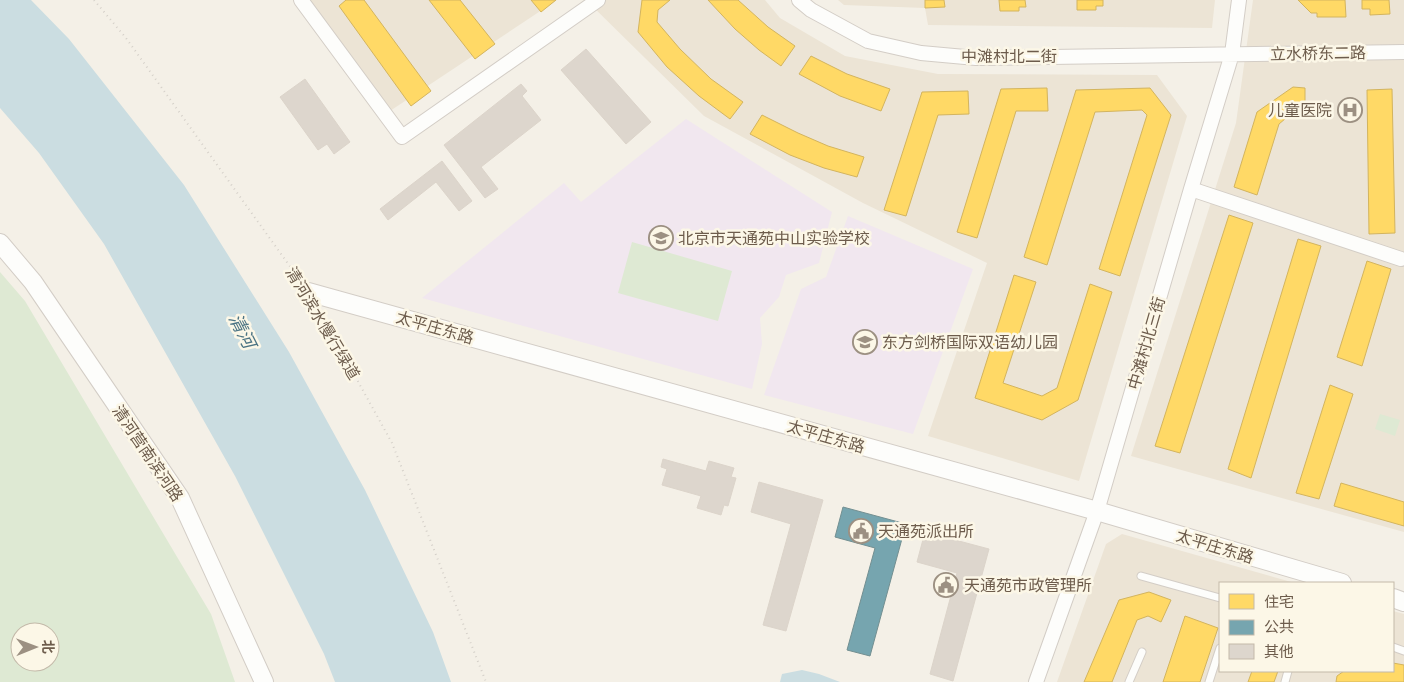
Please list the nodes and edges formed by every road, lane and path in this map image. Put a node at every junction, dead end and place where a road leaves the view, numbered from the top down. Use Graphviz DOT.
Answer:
graph roads {
  1 [pos="94,0"];
  2 [pos="301,0"];
  3 [pos="598,0"];
  4 [pos="799,0"];
  5 [pos="1239,0"];
  6 [pos="1404,52"];
  7 [pos="1232,54"];
  8 [pos="1191,188"];
  9 [pos="0,243"];
  10 [pos="1401,259"];
  11 [pos="308,292"];
  12 [pos="1097,511"];
  13 [pos="1141,576"];
  14 [pos="1339,582"];
  15 [pos="1219,598"];
  16 [pos="1219,651"];
  17 [pos="1142,652"];
  18 [pos="264,682"];
  19 [pos="486,682"];
  20 [pos="1036,682"];
  21 [pos="1129,682"];
  22 [pos="1209,682"];
  1 -- 11 [label="path, 清河滨水慢行绿道"];
  2 -- 3 [label="street"];
  4 -- 7 [label="street, 中滩村北二街"];
  5 -- 7 [label="street, 中滩村北三街"];
  6 -- 7 [label="street, 立水桥东二路"];
  7 -- 8 [label="street, 中滩村北三街"];
  8 -- 10 [label="street"];
  8 -- 12 [label="street, 中滩村北三街"];
  9 -- 18 [label="street, 清河营南滨河路"];
  11 -- 12 [label="street, 太平庄东路"];
  11 -- 19 [label="path, 清河滨水慢行绿道"];
  12 -- 14 [label="street, 太平庄东路"];
  12 -- 20 [label="street, 中滩村北三街"];
  13 -- 15 [label="lane"];
  16 -- 22 [label="lane"];
  17 -- 21 [label="lane"];
}
